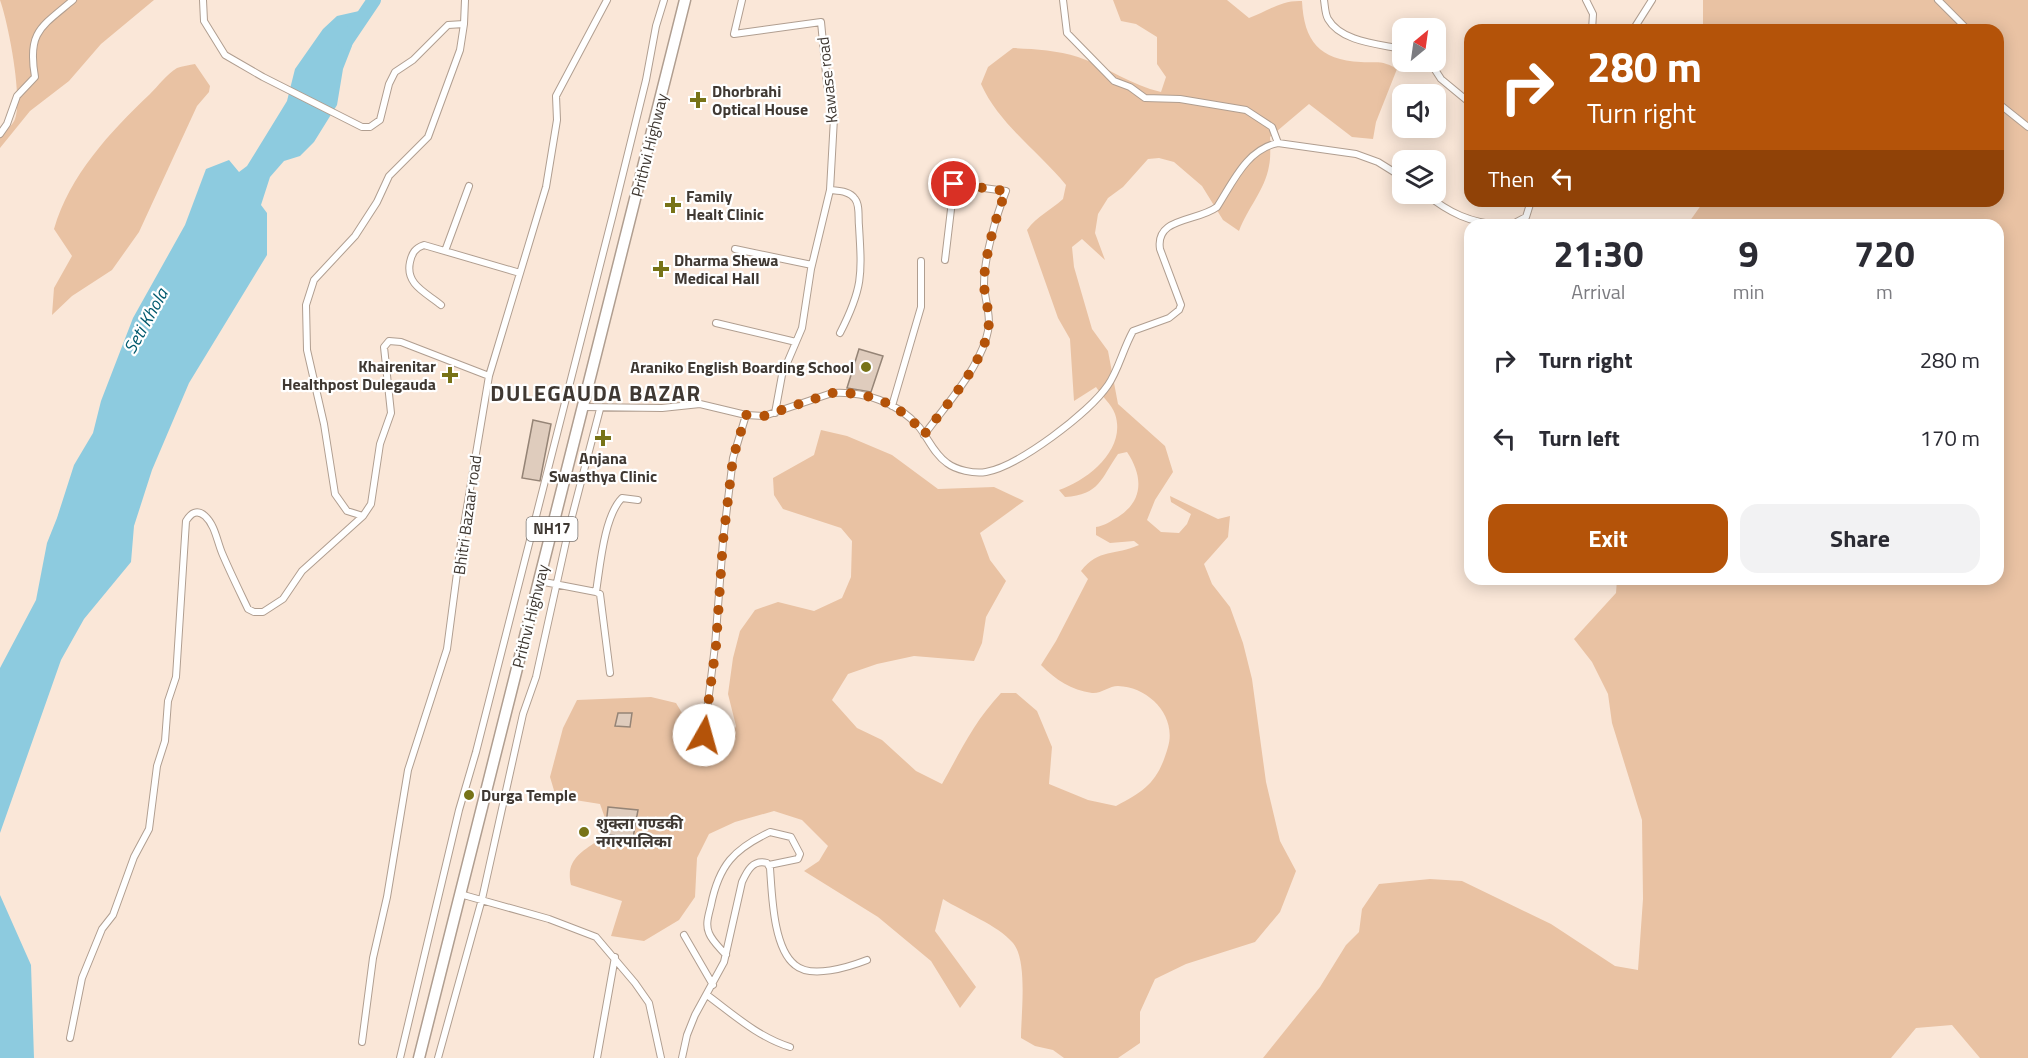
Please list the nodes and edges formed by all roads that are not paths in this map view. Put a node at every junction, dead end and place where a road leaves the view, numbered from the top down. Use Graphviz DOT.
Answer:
graph roads {
  1 [pos="73,0"];
  2 [pos="203,0"];
  3 [pos="465,0"];
  4 [pos="607,0"];
  5 [pos="664,0"];
  6 [pos="685,0"];
  7 [pos="742,0"];
  8 [pos="1063,0"];
  9 [pos="1324,0"];
  10 [pos="1586,0"];
  11 [pos="1652,0"];
  12 [pos="1938,0"];
  13 [pos="464,24"];
  14 [pos="1592,24"];
  15 [pos="1637,24"];
  16 [pos="1962,24"];
  17 [pos="1392,47"];
  18 [pos="1436,72"];
  19 [pos="1464,98"];
  20 [pos="2004,108"];
  21 [pos="2028,127"];
  22 [pos="0,135"];
  23 [pos="1278,143"];
  24 [pos="1392,171"];
  25 [pos="469,186"];
  26 [pos="830,189"];
  27 [pos="1439,204"];
  28 [pos="1469,219"];
  29 [pos="735,249"];
  30 [pos="445,251"];
  31 [pos="945,260"];
  32 [pos="921,261"];
  33 [pos="812,265"];
  34 [pos="520,273"];
  35 [pos="441,305"];
  36 [pos="716,323"];
  37 [pos="840,333"];
  38 [pos="796,342"];
  39 [pos="489,376"];
  40 [pos="892,406"];
  41 [pos="584,407"];
  42 [pos="600,409"];
  43 [pos="775,413"];
  44 [pos="746,415"];
  45 [pos="924,435"];
  46 [pos="638,500"];
  47 [pos="363,516"];
  48 [pos="539,581"];
  49 [pos="557,586"];
  50 [pos="596,592"];
  51 [pos="610,673"];
  52 [pos="704,735"];
  53 [pos="769,865"];
  54 [pos="460,894"];
  55 [pos="482,899"];
  56 [pos="684,935"];
  57 [pos="726,956"];
  58 [pos="615,957"];
  59 [pos="867,960"];
  60 [pos="713,985"];
  61 [pos="707,995"];
  62 [pos="70,1038"];
  63 [pos="362,1042"];
  64 [pos="790,1047"];
  65 [pos="400,1058"];
  66 [pos="419,1058"];
  67 [pos="438,1058"];
  68 [pos="597,1058"];
  69 [pos="661,1058"];
  70 [pos="682,1058"];
  1 -- 22 [label="street"];
  2 -- 13 [label="street"];
  3 -- 13 [label="street"];
  4 -- 34 [label="street, Bhitri Bazaar road"];
  5 -- 65 [label="street"];
  6 -- 41 [label="highway, Prithvi Highway / NH17"];
  7 -- 26 [label="street, Kawase road"];
  8 -- 23 [label="street"];
  9 -- 17 [label="street"];
  10 -- 14 [label="street"];
  11 -- 15 [label="street"];
  12 -- 16 [label="street"];
  13 -- 47 [label="street"];
  18 -- 19 [label="street"];
  20 -- 21 [label="street"];
  23 -- 24 [label="street"];
  23 -- 45 [label="street"];
  25 -- 30 [label="street"];
  26 -- 33 [label="street"];
  26 -- 37 [label="street"];
  27 -- 28 [label="street"];
  29 -- 33 [label="street"];
  30 -- 34 [label="street"];
  30 -- 35 [label="street"];
  31 -- 45 [label="street"];
  32 -- 40 [label="street"];
  33 -- 38 [label="street"];
  34 -- 39 [label="street, Bhitri Bazaar road"];
  36 -- 38 [label="street"];
  38 -- 43 [label="street"];
  39 -- 47 [label="street"];
  39 -- 63 [label="street, Bhitri Bazaar road"];
  40 -- 43 [label="street"];
  40 -- 45 [label="street"];
  41 -- 42 [label="street"];
  41 -- 48 [label="highway, Prithvi Highway / NH17"];
  42 -- 44 [label="street"];
  42 -- 49 [label="street"];
  43 -- 44 [label="street"];
  44 -- 52 [label="street"];
  46 -- 50 [label="street"];
  47 -- 62 [label="street"];
  48 -- 49 [label="street"];
  48 -- 54 [label="highway, Prithvi Highway / NH17"];
  49 -- 50 [label="street"];
  49 -- 55 [label="street"];
  50 -- 51 [label="street"];
  53 -- 57 [label="street"];
  53 -- 57 [label="street"];
  53 -- 59 [label="street"];
  54 -- 55 [label="street"];
  54 -- 66 [label="highway, Prithvi Highway / NH17"];
  55 -- 58 [label="street"];
  55 -- 67 [label="street"];
  56 -- 60 [label="street"];
  57 -- 60 [label="street"];
  58 -- 68 [label="street"];
  58 -- 69 [label="street"];
  60 -- 61 [label="street"];
  61 -- 64 [label="street"];
  61 -- 70 [label="street"];
}
